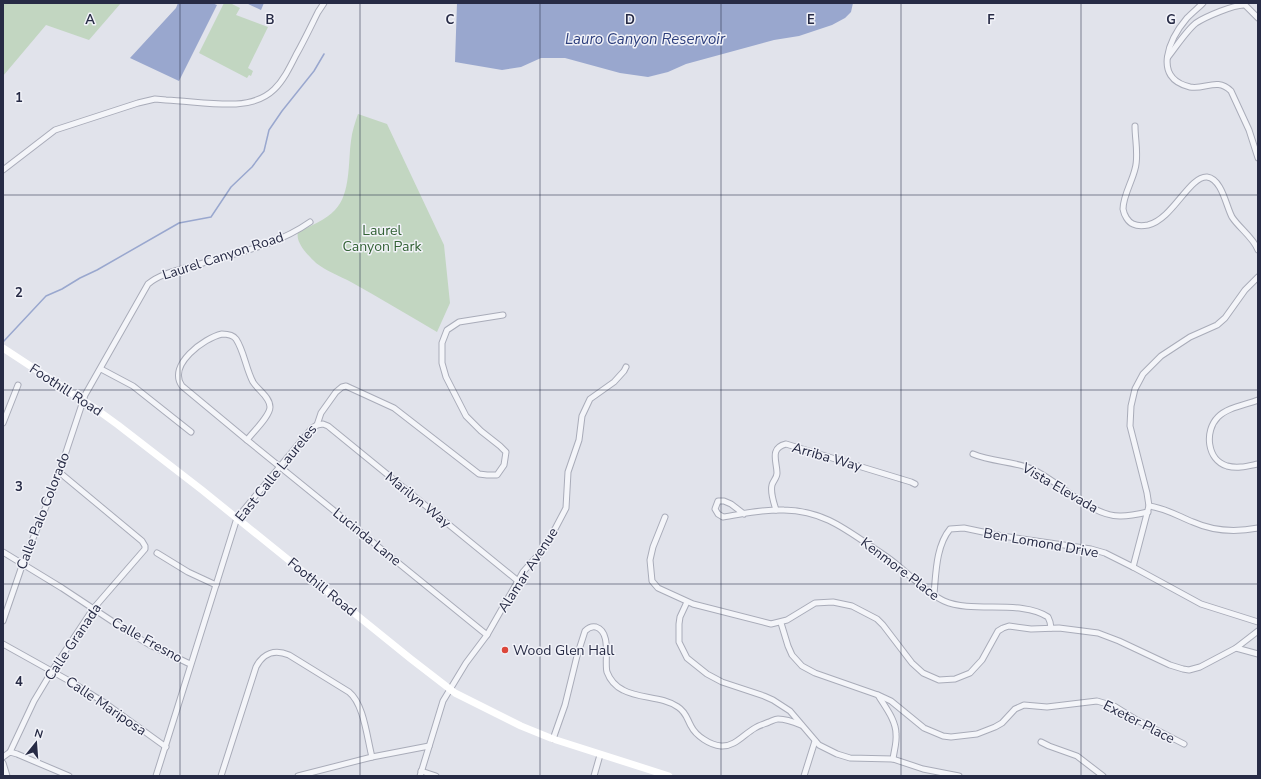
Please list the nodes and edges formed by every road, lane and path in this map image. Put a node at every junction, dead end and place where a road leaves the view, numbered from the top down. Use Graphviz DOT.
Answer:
graph roads {
  1 [pos="324,3"];
  2 [pos="1203,3"];
  3 [pos="1258,18"];
  4 [pos="1167,58"];
  5 [pos="1135,126"];
  6 [pos="1258,158"];
  7 [pos="3,170"];
  8 [pos="310,222"];
  9 [pos="1258,250"];
  10 [pos="1258,277"];
  11 [pos="503,316"];
  12 [pos="3,348"];
  13 [pos="626,367"];
  14 [pos="101,369"];
  15 [pos="18,385"];
  16 [pos="84,400"];
  17 [pos="1258,400"];
  18 [pos="3,423"];
  19 [pos="317,424"];
  20 [pos="191,432"];
  21 [pos="247,440"];
  22 [pos="973,454"];
  23 [pos="1258,464"];
  24 [pos="280,466"];
  25 [pos="59,472"];
  26 [pos="915,484"];
  27 [pos="1149,506"];
  28 [pos="776,510"];
  29 [pos="1148,512"];
  30 [pos="744,514"];
  31 [pos="665,517"];
  32 [pos="237,518"];
  33 [pos="1258,528"];
  34 [pos="3,552"];
  35 [pos="157,553"];
  36 [pos="23,564"];
  37 [pos="1132,567"];
  38 [pos="518,581"];
  39 [pos="216,585"];
  40 [pos="934,594"];
  41 [pos="687,602"];
  42 [pos="93,609"];
  43 [pos="3,621"];
  44 [pos="1258,622"];
  45 [pos="781,623"];
  46 [pos="1050,628"];
  47 [pos="1258,631"];
  48 [pos="487,635"];
  49 [pos="3,644"];
  50 [pos="1236,648"];
  51 [pos="1258,654"];
  52 [pos="190,664"];
  53 [pos="52,671"];
  54 [pos="449,689"];
  55 [pos="878,695"];
  56 [pos="801,725"];
  57 [pos="553,739"];
  58 [pos="815,742"];
  59 [pos="1041,742"];
  60 [pos="1184,744"];
  61 [pos="429,746"];
  62 [pos="166,748"];
  63 [pos="10,752"];
  64 [pos="600,755"];
  65 [pos="3,757"];
  66 [pos="372,757"];
  67 [pos="893,759"];
  68 [pos="3,763"];
  69 [pos="421,774"];
  70 [pos="6,776"];
  71 [pos="69,776"];
  72 [pos="156,776"];
  73 [pos="222,776"];
  74 [pos="298,776"];
  75 [pos="436,776"];
  76 [pos="594,776"];
  77 [pos="669,776"];
  78 [pos="804,776"];
  79 [pos="959,776"];
  80 [pos="1103,776"];
  1 -- 7 [label="street"];
  2 -- 4 [label="street"];
  3 -- 4 [label="street"];
  4 -- 6 [label="street"];
  5 -- 9 [label="street"];
  8 -- 14 [label="street, Laurel Canyon Road"];
  10 -- 27 [label="street"];
  11 -- 19 [label="street, East Calle Laureles"];
  12 -- 16 [label="main road, Foothill Road"];
  13 -- 38 [label="street, Alamar Avenue"];
  14 -- 16 [label="street, Laurel Canyon Road"];
  14 -- 20 [label="street"];
  15 -- 18 [label="street"];
  16 -- 25 [label="street, Calle Palo Colorado"];
  16 -- 32 [label="main road, Foothill Road"];
  17 -- 23 [label="street"];
  19 -- 24 [label="street, East Calle Laureles"];
  19 -- 38 [label="street, Marilyn Way"];
  21 -- 21 [label="street, Lucinda Lane"];
  21 -- 24 [label="street, Lucinda Lane"];
  22 -- 29 [label="street, Vista Elevada"];
  24 -- 32 [label="street, East Calle Laureles"];
  24 -- 48 [label="street, Lucinda Lane"];
  25 -- 36 [label="street, Calle Palo Colorado"];
  25 -- 42 [label="street, Calle Granada"];
  26 -- 28 [label="street, Arriba Way"];
  27 -- 29 [label="street"];
  27 -- 33 [label="street"];
  28 -- 30 [label="street, Kenmore Place"];
  28 -- 40 [label="street, Kenmore Place"];
  29 -- 37 [label="street"];
  30 -- 30 [label="street, Kenmore Place"];
  31 -- 41 [label="street"];
  32 -- 39 [label="street, East Calle Laureles"];
  32 -- 54 [label="main road, Foothill Road"];
  34 -- 36 [label="street, Calle Fresno"];
  35 -- 39 [label="street"];
  36 -- 42 [label="street, Calle Fresno"];
  36 -- 43 [label="street, Calle Palo Colorado"];
  37 -- 40 [label="street, Ben Lomond Drive"];
  37 -- 44 [label="street, Ben Lomond Drive"];
  38 -- 48 [label="street, Alamar Avenue"];
  39 -- 52 [label="street, East Calle Laureles"];
  40 -- 46 [label="street, Kenmore Place"];
  41 -- 45 [label="street"];
  41 -- 56 [label="street"];
  42 -- 52 [label="street, Calle Fresno"];
  42 -- 53 [label="street, Calle Granada"];
  45 -- 46 [label="street"];
  45 -- 55 [label="street, Exeter Place"];
  46 -- 50 [label="street"];
  47 -- 50 [label="street"];
  48 -- 54 [label="street, Alamar Avenue"];
  49 -- 53 [label="street, Calle Mariposa"];
  50 -- 51 [label="street"];
  52 -- 62 [label="street, East Calle Laureles"];
  53 -- 62 [label="street, Calle Mariposa"];
  53 -- 63 [label="street, Calle Granada"];
  54 -- 57 [label="main road, Foothill Road"];
  54 -- 61 [label="street, Alamar Avenue"];
  55 -- 60 [label="street, Exeter Place"];
  55 -- 67 [label="street"];
  56 -- 57 [label="street"];
  56 -- 58 [label="street"];
  57 -- 64 [label="main road, Foothill Road"];
  58 -- 67 [label="street"];
  58 -- 78 [label="street"];
  59 -- 80 [label="street"];
  61 -- 66 [label="street"];
  61 -- 69 [label="street, Alamar Avenue"];
  62 -- 72 [label="street, East Calle Laureles"];
  63 -- 65 [label="street"];
  63 -- 71 [label="street"];
  64 -- 76 [label="street"];
  64 -- 77 [label="main road, Foothill Road"];
  66 -- 73 [label="street"];
  66 -- 74 [label="street"];
  67 -- 79 [label="street"];
  68 -- 70 [label="street"];
  69 -- 75 [label="street"];
}
